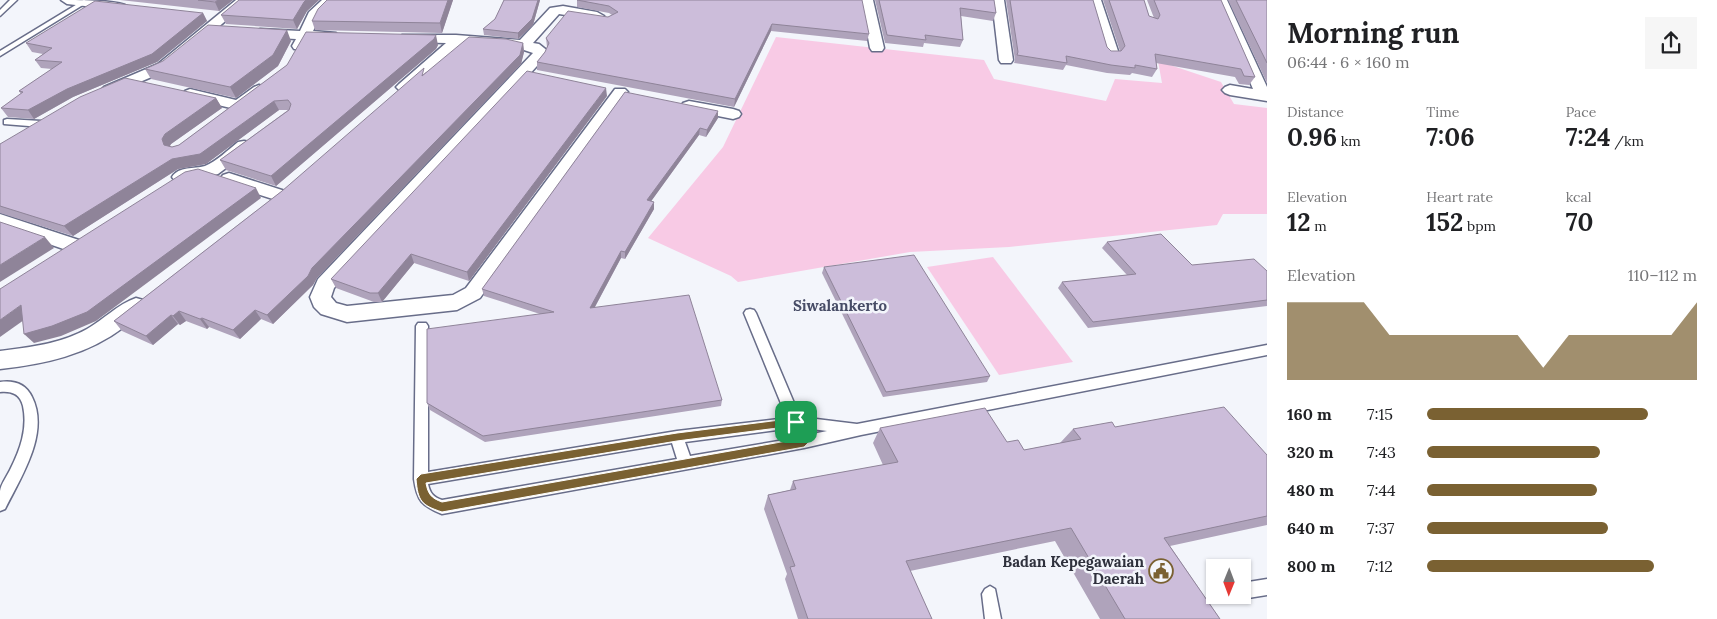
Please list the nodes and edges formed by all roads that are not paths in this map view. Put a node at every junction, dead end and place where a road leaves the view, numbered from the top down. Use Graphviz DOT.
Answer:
graph roads {
  1 [pos="14,0"];
  2 [pos="67,0"];
  3 [pos="244,0"];
  4 [pos="330,0"];
  5 [pos="867,0"];
  6 [pos="998,0"];
  7 [pos="1095,0"];
  8 [pos="1222,0"];
  9 [pos="84,2"];
  10 [pos="133,8"];
  11 [pos="0,14"];
  12 [pos="609,19"];
  13 [pos="246,32"];
  14 [pos="304,36"];
  15 [pos="343,37"];
  16 [pos="391,38"];
  17 [pos="459,39"];
  18 [pos="523,44"];
  19 [pos="877,48"];
  20 [pos="0,54"];
  21 [pos="1112,54"];
  22 [pos="293,59"];
  23 [pos="1006,60"];
  24 [pos="522,73"];
  25 [pos="541,78"];
  26 [pos="132,82"];
  27 [pos="271,82"];
  28 [pos="152,86"];
  29 [pos="171,90"];
  30 [pos="1230,90"];
  31 [pos="94,96"];
  32 [pos="639,96"];
  33 [pos="1265,96"];
  34 [pos="392,97"];
  35 [pos="677,103"];
  36 [pos="239,105"];
  37 [pos="733,114"];
  38 [pos="57,115"];
  39 [pos="224,116"];
  40 [pos="2,123"];
  41 [pos="41,124"];
  42 [pos="256,137"];
  43 [pos="16,138"];
  44 [pos="207,172"];
  45 [pos="169,185"];
  46 [pos="261,209"];
  47 [pos="0,220"];
  48 [pos="58,257"];
  49 [pos="150,295"];
  50 [pos="750,313"];
  51 [pos="422,326"];
  52 [pos="1267,350"];
  53 [pos="0,360"];
  54 [pos="0,387"];
  55 [pos="796,422"];
  56 [pos="861,429"];
  57 [pos="677,437"];
  58 [pos="804,442"];
  59 [pos="685,463"];
  60 [pos="421,479"];
  61 [pos="0,504"];
  62 [pos="1267,587"];
  63 [pos="1251,590"];
  64 [pos="990,594"];
  65 [pos="993,619"];
  1 -- 11 [label="lane"];
  2 -- 9 [label="street"];
  3 -- 26 [label="street"];
  4 -- 14 [label="street"];
  5 -- 19 [label="street"];
  6 -- 23 [label="street"];
  7 -- 21 [label="street"];
  8 -- 33 [label="street"];
  9 -- 10 [label="street"];
  9 -- 20 [label="lane"];
  12 -- 18 [label="street"];
  13 -- 14 [label="street"];
  14 -- 15 [label="street"];
  14 -- 22 [label="street"];
  16 -- 17 [label="street"];
  17 -- 18 [label="street"];
  17 -- 34 [label="street"];
  18 -- 24 [label="street"];
  24 -- 25 [label="street"];
  24 -- 32 [label="street"];
  26 -- 28 [label="street"];
  26 -- 31 [label="street"];
  27 -- 36 [label="street"];
  29 -- 36 [label="street"];
  30 -- 33 [label="street"];
  35 -- 37 [label="street"];
  36 -- 39 [label="street"];
  38 -- 41 [label="street"];
  40 -- 41 [label="lane"];
  41 -- 43 [label="street"];
  42 -- 44 [label="street"];
  44 -- 45 [label="street"];
  44 -- 46 [label="street"];
  47 -- 48 [label="street"];
  49 -- 53 [label="street"];
  50 -- 55 [label="lane"];
  51 -- 60 [label="lane"];
  52 -- 56 [label="lane"];
  54 -- 61 [label="lane"];
  55 -- 56 [label="lane"];
  55 -- 57 [label="lane"];
  55 -- 58 [label="lane"];
  56 -- 58 [label="lane"];
  57 -- 59 [label="lane"];
  57 -- 60 [label="lane"];
  58 -- 59 [label="lane"];
  59 -- 60 [label="lane"];
  62 -- 63 [label="lane"];
  64 -- 65 [label="lane"];
}
